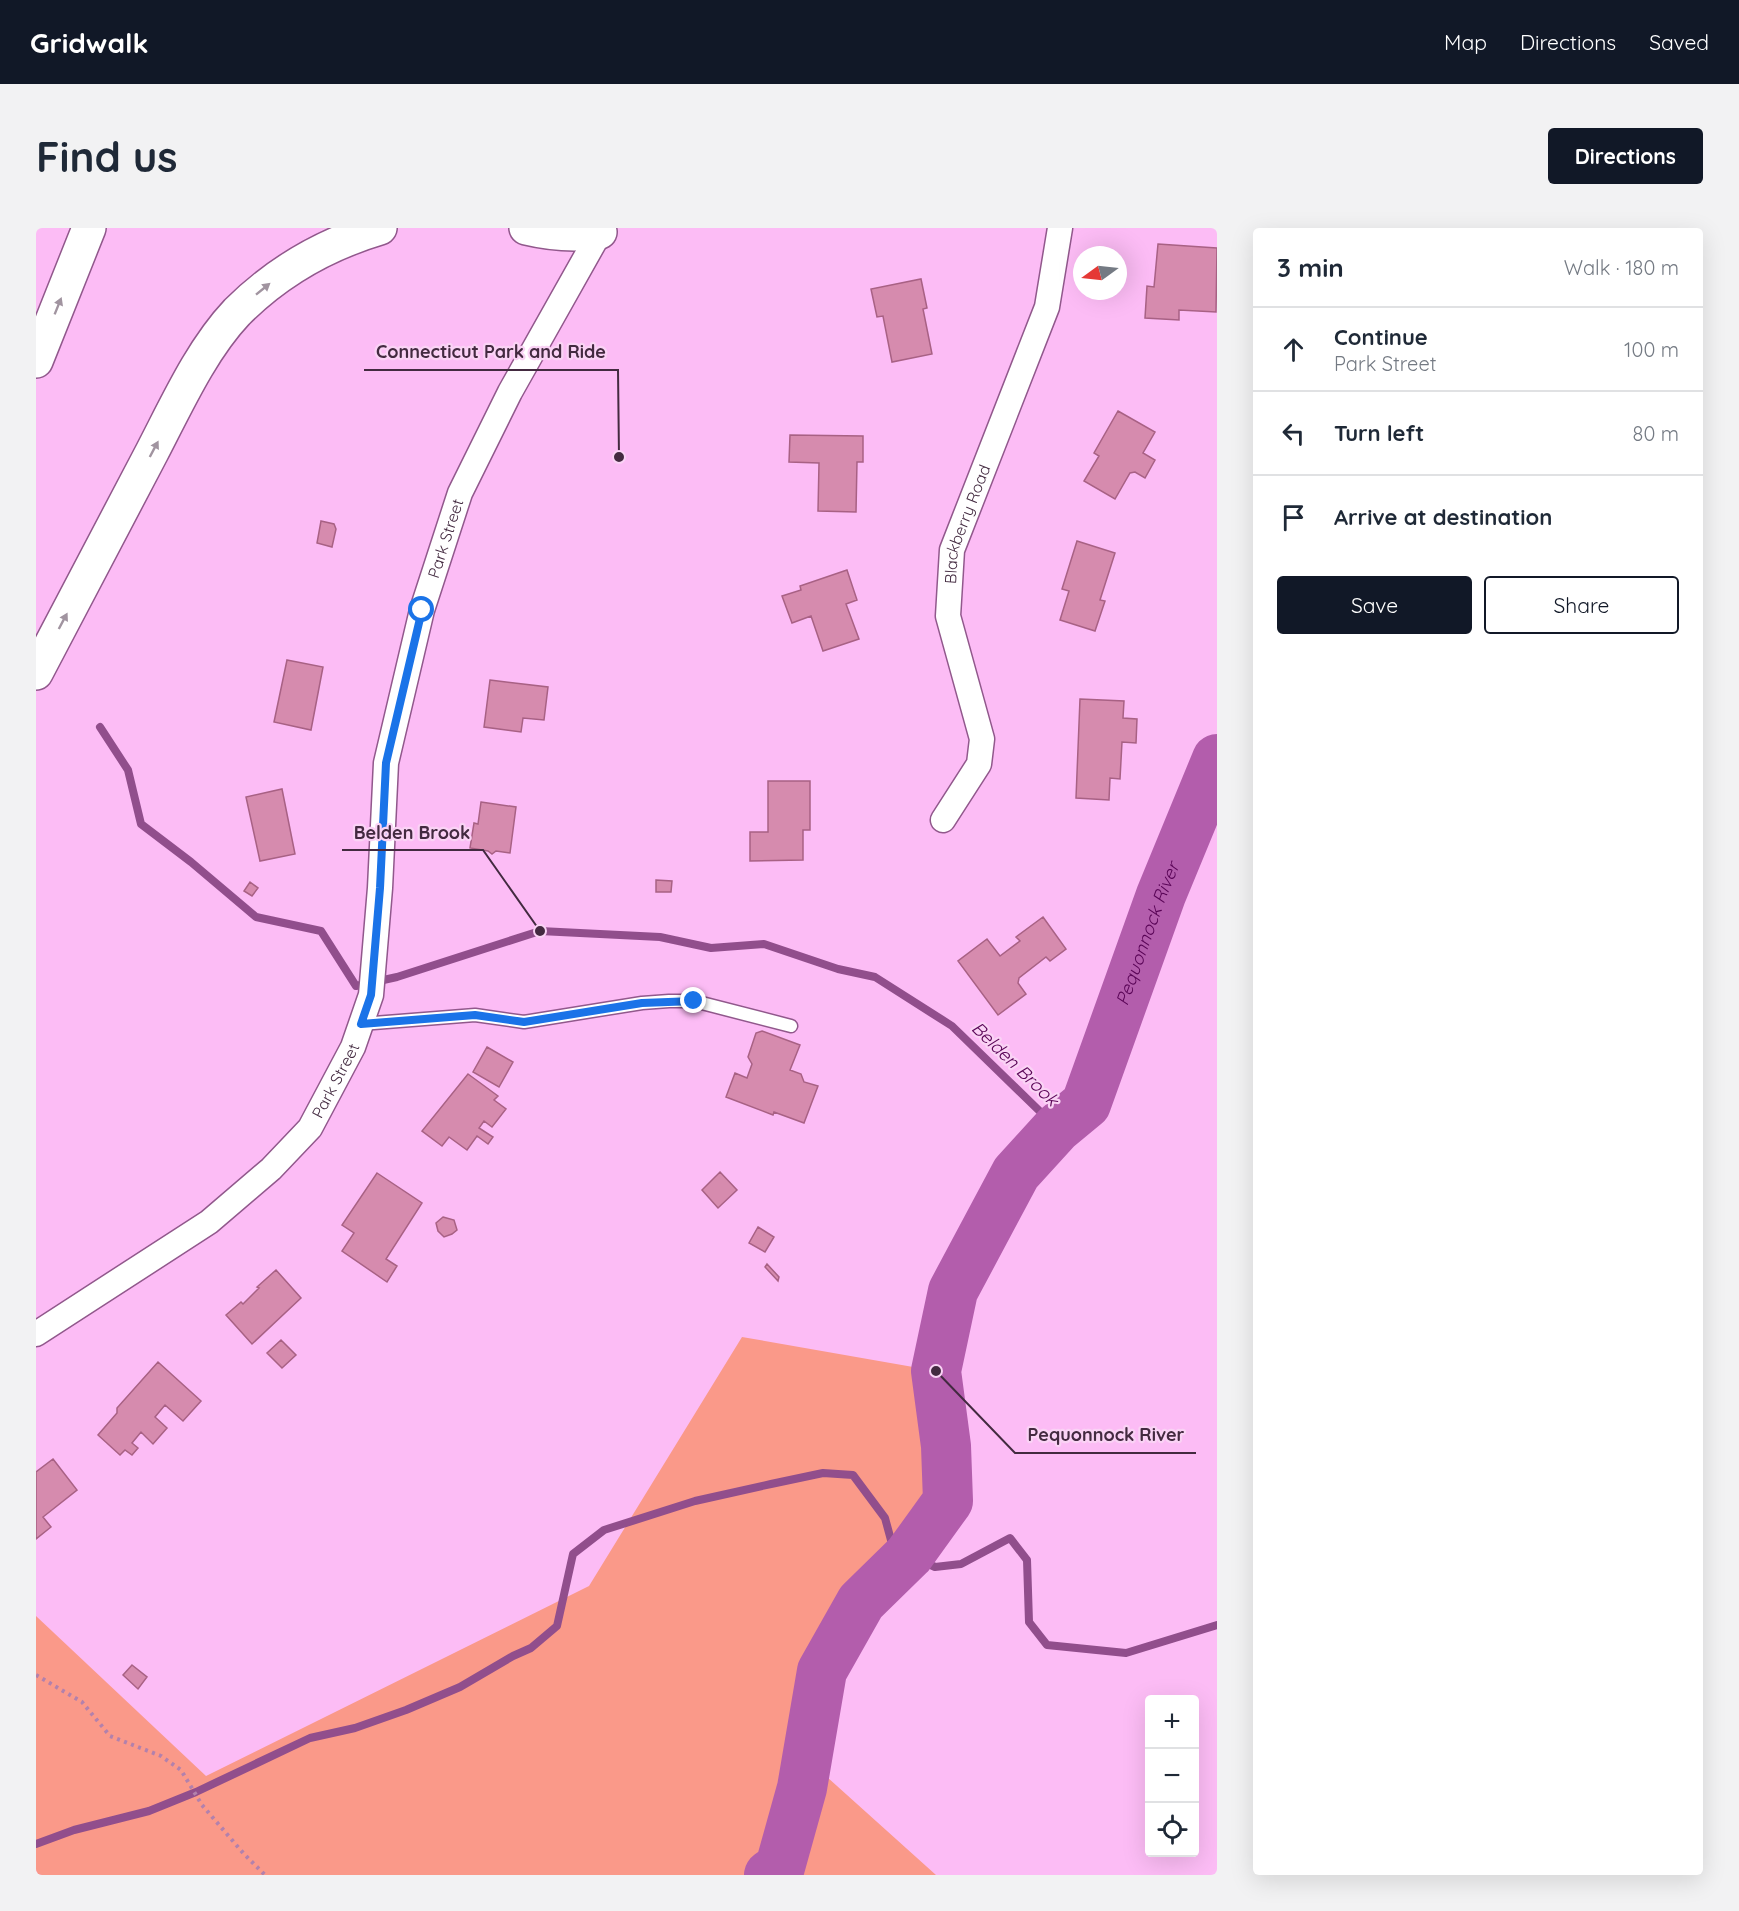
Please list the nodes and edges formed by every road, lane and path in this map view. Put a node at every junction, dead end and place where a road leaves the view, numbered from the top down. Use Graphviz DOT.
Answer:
graph roads {
  1 [pos="89,228"];
  2 [pos="380,228"];
  3 [pos="526,228"];
  4 [pos="1060,228"];
  5 [pos="599,230"];
  6 [pos="36,361"];
  7 [pos="36,673"];
  8 [pos="944,820"];
  9 [pos="361,1024"];
  10 [pos="791,1026"];
  11 [pos="36,1334"];
  12 [pos="36,1675"];
  13 [pos="265,1875"];
  6 -- 1 [label="highway, one-way"];
  7 -- 2 [label="highway, one-way"];
  3 -- 5 [label="highway"];
  4 -- 8 [label="street, Blackberry Road"];
  5 -- 9 [label="street, Park Street"];
  9 -- 10 [label="lane"];
  9 -- 11 [label="street, Park Street"];
  12 -- 13 [label="path"];
}
